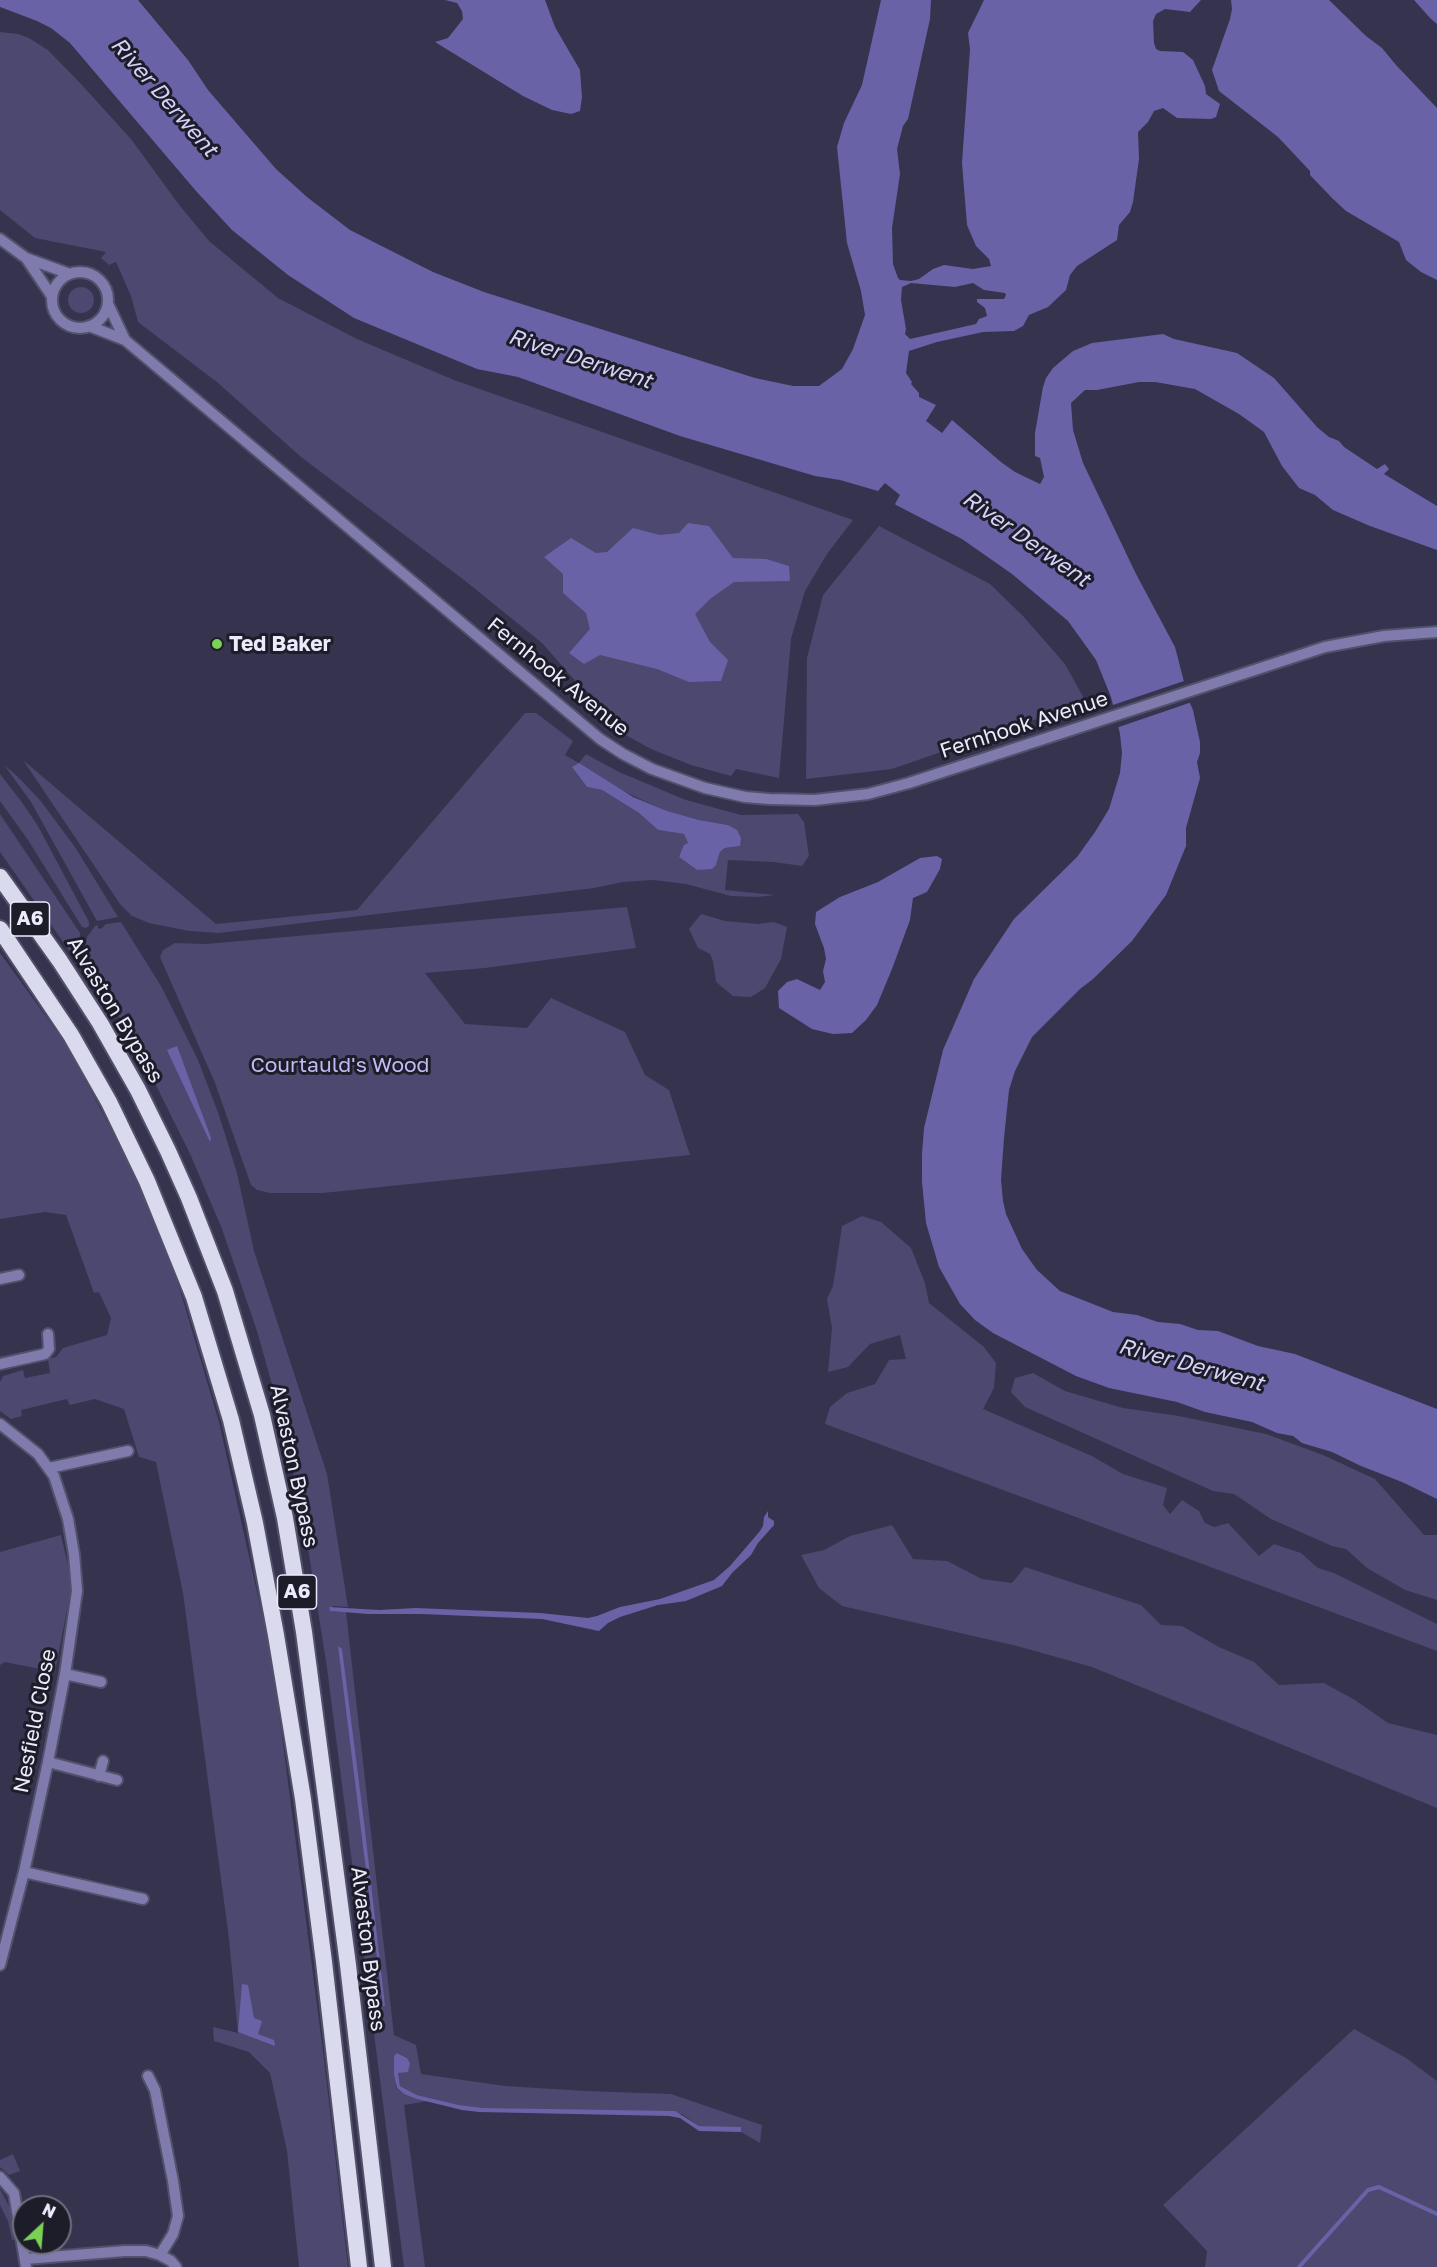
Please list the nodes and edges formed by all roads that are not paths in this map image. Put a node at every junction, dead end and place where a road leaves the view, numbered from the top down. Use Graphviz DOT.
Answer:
graph roads {
  1 [pos="0,239"];
  2 [pos="26,258"];
  3 [pos="70,274"];
  4 [pos="51,295"];
  5 [pos="108,304"];
  6 [pos="89,326"];
  7 [pos="125,340"];
  8 [pos="1437,632"];
  9 [pos="0,877"];
  10 [pos="0,929"];
  11 [pos="20,1275"];
  12 [pos="0,1279"];
  13 [pos="48,1334"];
  14 [pos="0,1364"];
  15 [pos="0,1424"];
  16 [pos="128,1451"];
  17 [pos="49,1468"];
  18 [pos="65,1674"];
  19 [pos="101,1682"];
  20 [pos="103,1761"];
  21 [pos="48,1762"];
  22 [pos="99,1776"];
  23 [pos="117,1780"];
  24 [pos="24,1872"];
  25 [pos="143,1899"];
  26 [pos="0,1965"];
  27 [pos="148,2076"];
  28 [pos="0,2177"];
  29 [pos="160,2255"];
  30 [pos="25,2263"];
  31 [pos="176,2267"];
  32 [pos="360,2267"];
  33 [pos="382,2267"];
  1 -- 2 [label="street, Fernhook Avenue"];
  2 -- 3 [label="street, Fernhook Avenue"];
  2 -- 4 [label="street, Fernhook Avenue"];
  3 -- 4 [label="street"];
  3 -- 5 [label="street, Fernhook Avenue"];
  4 -- 6 [label="street, Fernhook Avenue"];
  5 -- 6 [label="street"];
  5 -- 7 [label="street, Fernhook Avenue"];
  6 -- 7 [label="street, Fernhook Avenue"];
  7 -- 8 [label="street, Fernhook Avenue"];
  9 -- 33 [label="highway, Alvaston Bypass / A6"];
  10 -- 32 [label="highway, A6"];
  11 -- 12 [label="street"];
  13 -- 14 [label="street"];
  15 -- 17 [label="street, Nesfield Close"];
  16 -- 17 [label="street"];
  17 -- 18 [label="street, Nesfield Close"];
  18 -- 19 [label="street"];
  18 -- 21 [label="street, Nesfield Close"];
  20 -- 22 [label="street"];
  21 -- 22 [label="street"];
  21 -- 24 [label="street, Nesfield Close"];
  22 -- 23 [label="street"];
  24 -- 25 [label="street"];
  24 -- 26 [label="street, Nesfield Close"];
  27 -- 29 [label="street"];
  28 -- 30 [label="street"];
  29 -- 30 [label="street"];
  29 -- 31 [label="street"];
}
